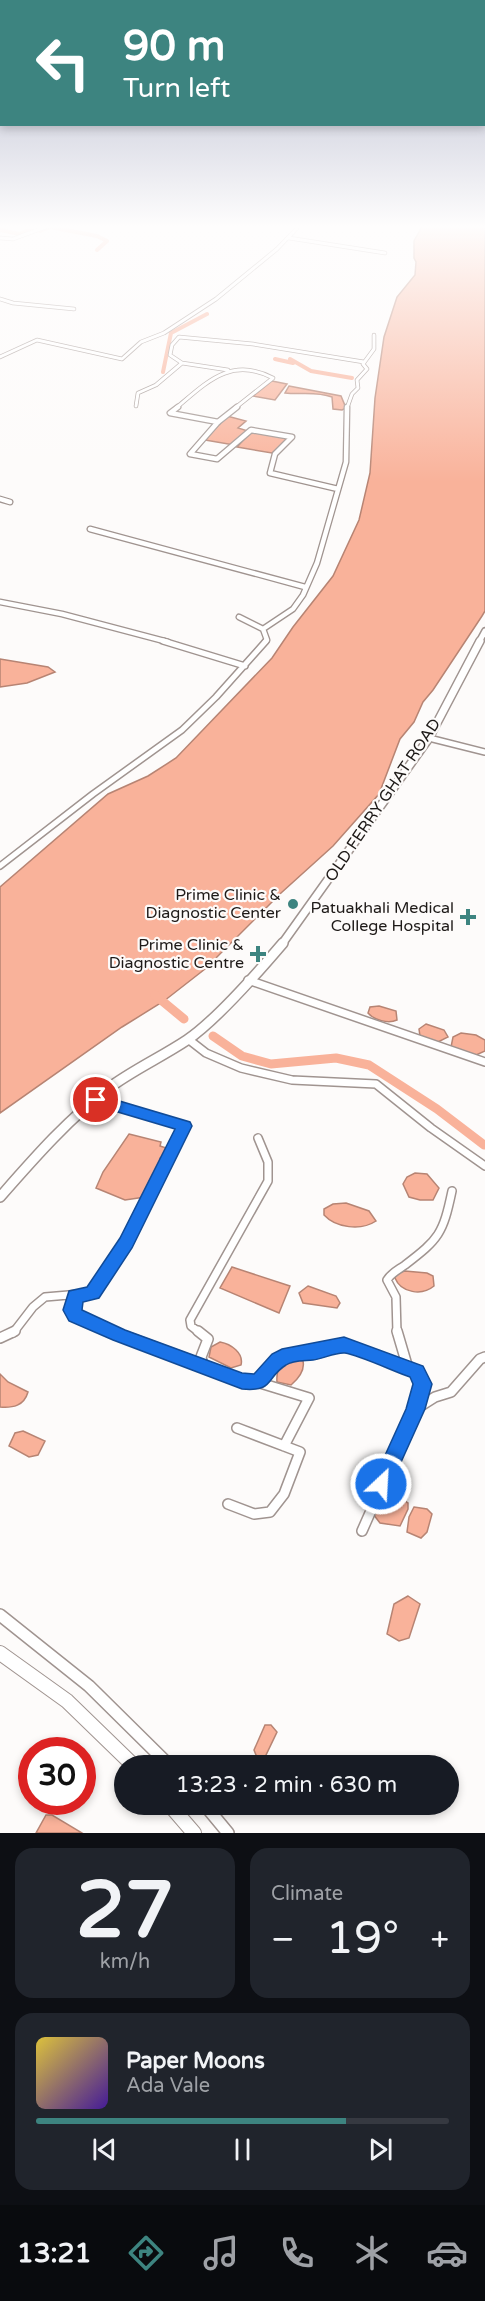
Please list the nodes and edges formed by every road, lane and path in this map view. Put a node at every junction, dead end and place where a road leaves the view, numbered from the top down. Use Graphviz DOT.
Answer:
graph roads {
  1 [pos="198,311"];
  2 [pos="374,335"];
  3 [pos="0,357"];
  4 [pos="364,362"];
  5 [pos="182,363"];
  6 [pos="228,370"];
  7 [pos="136,406"];
  8 [pos="218,422"];
  9 [pos="338,489"];
  10 [pos="0,500"];
  11 [pos="10,502"];
  12 [pos="90,529"];
  13 [pos="305,587"];
  14 [pos="0,602"];
  15 [pos="239,617"];
  16 [pos="263,629"];
  17 [pos="485,631"];
  18 [pos="245,666"];
  19 [pos="429,738"];
  20 [pos="485,752"];
  21 [pos="0,866"];
  22 [pos="248,981"];
  23 [pos="188,1039"];
  24 [pos="485,1062"];
  25 [pos="96,1100"];
  26 [pos="258,1138"];
  27 [pos="485,1166"];
  28 [pos="452,1191"];
  29 [pos="0,1197"];
  30 [pos="75,1296"];
  31 [pos="0,1338"];
  32 [pos="485,1357"];
  33 [pos="203,1365"];
  34 [pos="416,1371"];
  35 [pos="257,1382"];
  36 [pos="416,1409"];
  37 [pos="237,1428"];
  38 [pos="284,1446"];
  39 [pos="228,1504"];
  40 [pos="362,1531"];
  41 [pos="0,1615"];
  42 [pos="0,1653"];
  43 [pos="123,1755"];
  44 [pos="159,1755"];
  45 [pos="178,1815"];
  46 [pos="213,1815"];
  47 [pos="194,1833"];
  48 [pos="228,1833"];
  1 -- 3 [label="street"];
  2 -- 4 [label="street"];
  4 -- 5 [label="street"];
  4 -- 9 [label="street"];
  5 -- 6 [label="street"];
  5 -- 7 [label="street"];
  6 -- 8 [label="street"];
  6 -- 8 [label="street"];
  8 -- 9 [label="street"];
  9 -- 13 [label="street"];
  10 -- 11 [label="street"];
  12 -- 13 [label="street"];
  13 -- 16 [label="street"];
  14 -- 18 [label="street"];
  15 -- 16 [label="street"];
  16 -- 18 [label="street"];
  17 -- 19 [label="street, OLD FERRY GHAT ROAD"];
  18 -- 21 [label="street"];
  19 -- 20 [label="street"];
  19 -- 22 [label="street, OLD FERRY GHAT ROAD"];
  22 -- 23 [label="street, OLD FERRY GHAT ROAD"];
  22 -- 24 [label="street"];
  23 -- 25 [label="street, OLD FERRY GHAT ROAD"];
  23 -- 27 [label="street"];
  25 -- 29 [label="street, OLD FERRY GHAT ROAD"];
  25 -- 30 [label="street"];
  26 -- 33 [label="street"];
  28 -- 34 [label="street"];
  30 -- 31 [label="street"];
  30 -- 33 [label="street"];
  32 -- 36 [label="street"];
  33 -- 35 [label="street"];
  34 -- 35 [label="street"];
  34 -- 36 [label="street"];
  35 -- 38 [label="street"];
  36 -- 40 [label="street"];
  37 -- 38 [label="street"];
  38 -- 39 [label="street"];
  41 -- 44 [label="street"];
  42 -- 43 [label="highway"];
  45 -- 47 [label="highway"];
  46 -- 48 [label="street"];
}
